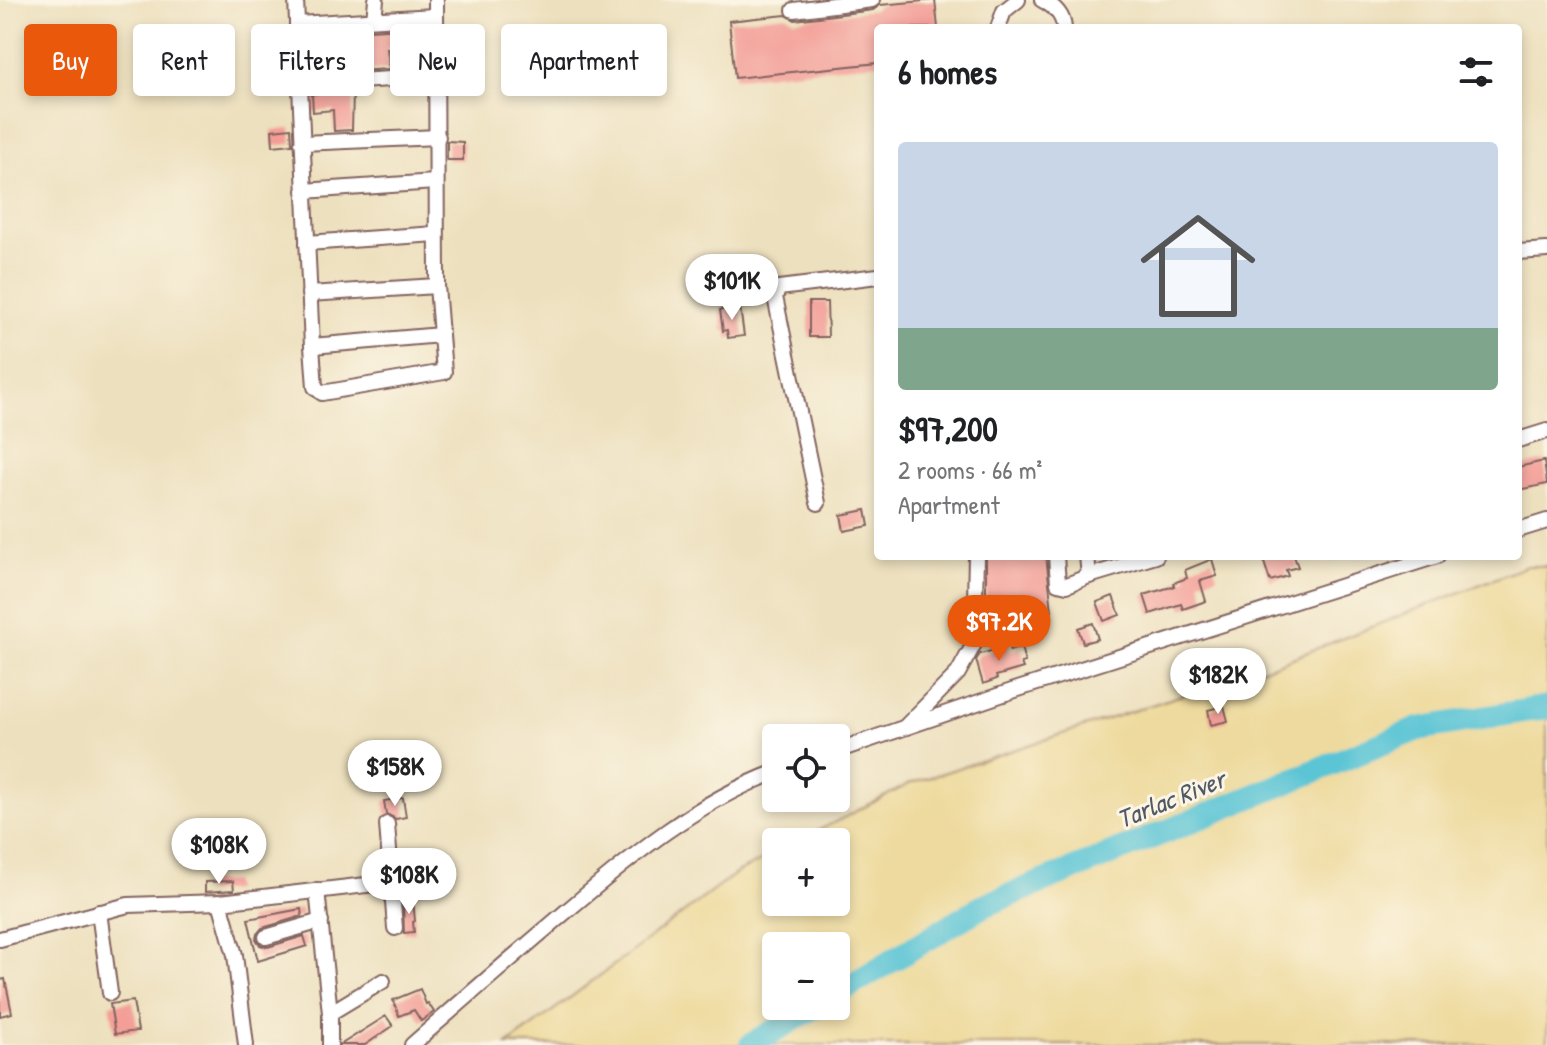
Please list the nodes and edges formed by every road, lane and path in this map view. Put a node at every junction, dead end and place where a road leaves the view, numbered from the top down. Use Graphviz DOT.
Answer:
graph roads {
  1 [pos="296,0"];
  2 [pos="376,0"];
  3 [pos="436,0"];
  4 [pos="872,0"];
  5 [pos="1018,0"];
  6 [pos="1050,2"];
  7 [pos="794,10"];
  8 [pos="435,16"];
  9 [pos="374,19"];
  10 [pos="297,24"];
  11 [pos="435,24"];
  12 [pos="999,24"];
  13 [pos="1064,24"];
  14 [pos="300,96"];
  15 [pos="436,96"];
  16 [pos="438,137"];
  17 [pos="302,143"];
  18 [pos="435,182"];
  19 [pos="304,191"];
  20 [pos="436,234"];
  21 [pos="307,243"];
  22 [pos="1547,250"];
  23 [pos="1522,252"];
  24 [pos="874,276"];
  25 [pos="437,286"];
  26 [pos="309,294"];
  27 [pos="441,335"];
  28 [pos="312,346"];
  29 [pos="1547,431"];
  30 [pos="1522,439"];
  31 [pos="818,503"];
  32 [pos="1547,521"];
  33 [pos="1522,529"];
  34 [pos="976,560"];
  35 [pos="1056,560"];
  36 [pos="1087,560"];
  37 [pos="1143,560"];
  38 [pos="1424,560"];
  39 [pos="1089,576"];
  40 [pos="903,729"];
  41 [pos="850,746"];
  42 [pos="762,777"];
  43 [pos="387,824"];
  44 [pos="392,882"];
  45 [pos="317,890"];
  46 [pos="220,902"];
  47 [pos="99,912"];
  48 [pos="321,921"];
  49 [pos="395,928"];
  50 [pos="266,937"];
  51 [pos="0,939"];
  52 [pos="383,981"];
  53 [pos="110,993"];
  54 [pos="330,1013"];
  55 [pos="246,1045"];
  56 [pos="330,1045"];
  57 [pos="412,1045"];
  1 -- 10 [label="street"];
  2 -- 9 [label="street"];
  3 -- 8 [label="street"];
  4 -- 7 [label="street"];
  5 -- 12 [label="street"];
  6 -- 13 [label="street"];
  8 -- 9 [label="street"];
  8 -- 11 [label="street"];
  9 -- 10 [label="street"];
  14 -- 17 [label="street"];
  15 -- 16 [label="street"];
  16 -- 17 [label="street"];
  16 -- 18 [label="street"];
  17 -- 19 [label="street"];
  18 -- 19 [label="street"];
  18 -- 20 [label="street"];
  19 -- 21 [label="street"];
  20 -- 21 [label="street"];
  20 -- 25 [label="street"];
  21 -- 26 [label="street"];
  22 -- 23 [label="street"];
  24 -- 31 [label="street"];
  25 -- 26 [label="street"];
  25 -- 27 [label="street"];
  26 -- 28 [label="street"];
  27 -- 28 [label="street"];
  27 -- 28 [label="street"];
  29 -- 30 [label="street"];
  32 -- 33 [label="street"];
  34 -- 40 [label="street"];
  35 -- 39 [label="street"];
  36 -- 39 [label="street"];
  37 -- 39 [label="street"];
  38 -- 40 [label="street"];
  40 -- 41 [label="street"];
  42 -- 57 [label="street"];
  43 -- 44 [label="street"];
  44 -- 45 [label="street"];
  44 -- 49 [label="street"];
  45 -- 46 [label="street"];
  45 -- 48 [label="street"];
  46 -- 47 [label="street"];
  46 -- 55 [label="street"];
  47 -- 51 [label="street"];
  47 -- 53 [label="street"];
  48 -- 50 [label="street"];
  48 -- 54 [label="street"];
  52 -- 54 [label="street"];
  54 -- 56 [label="street"];
}
